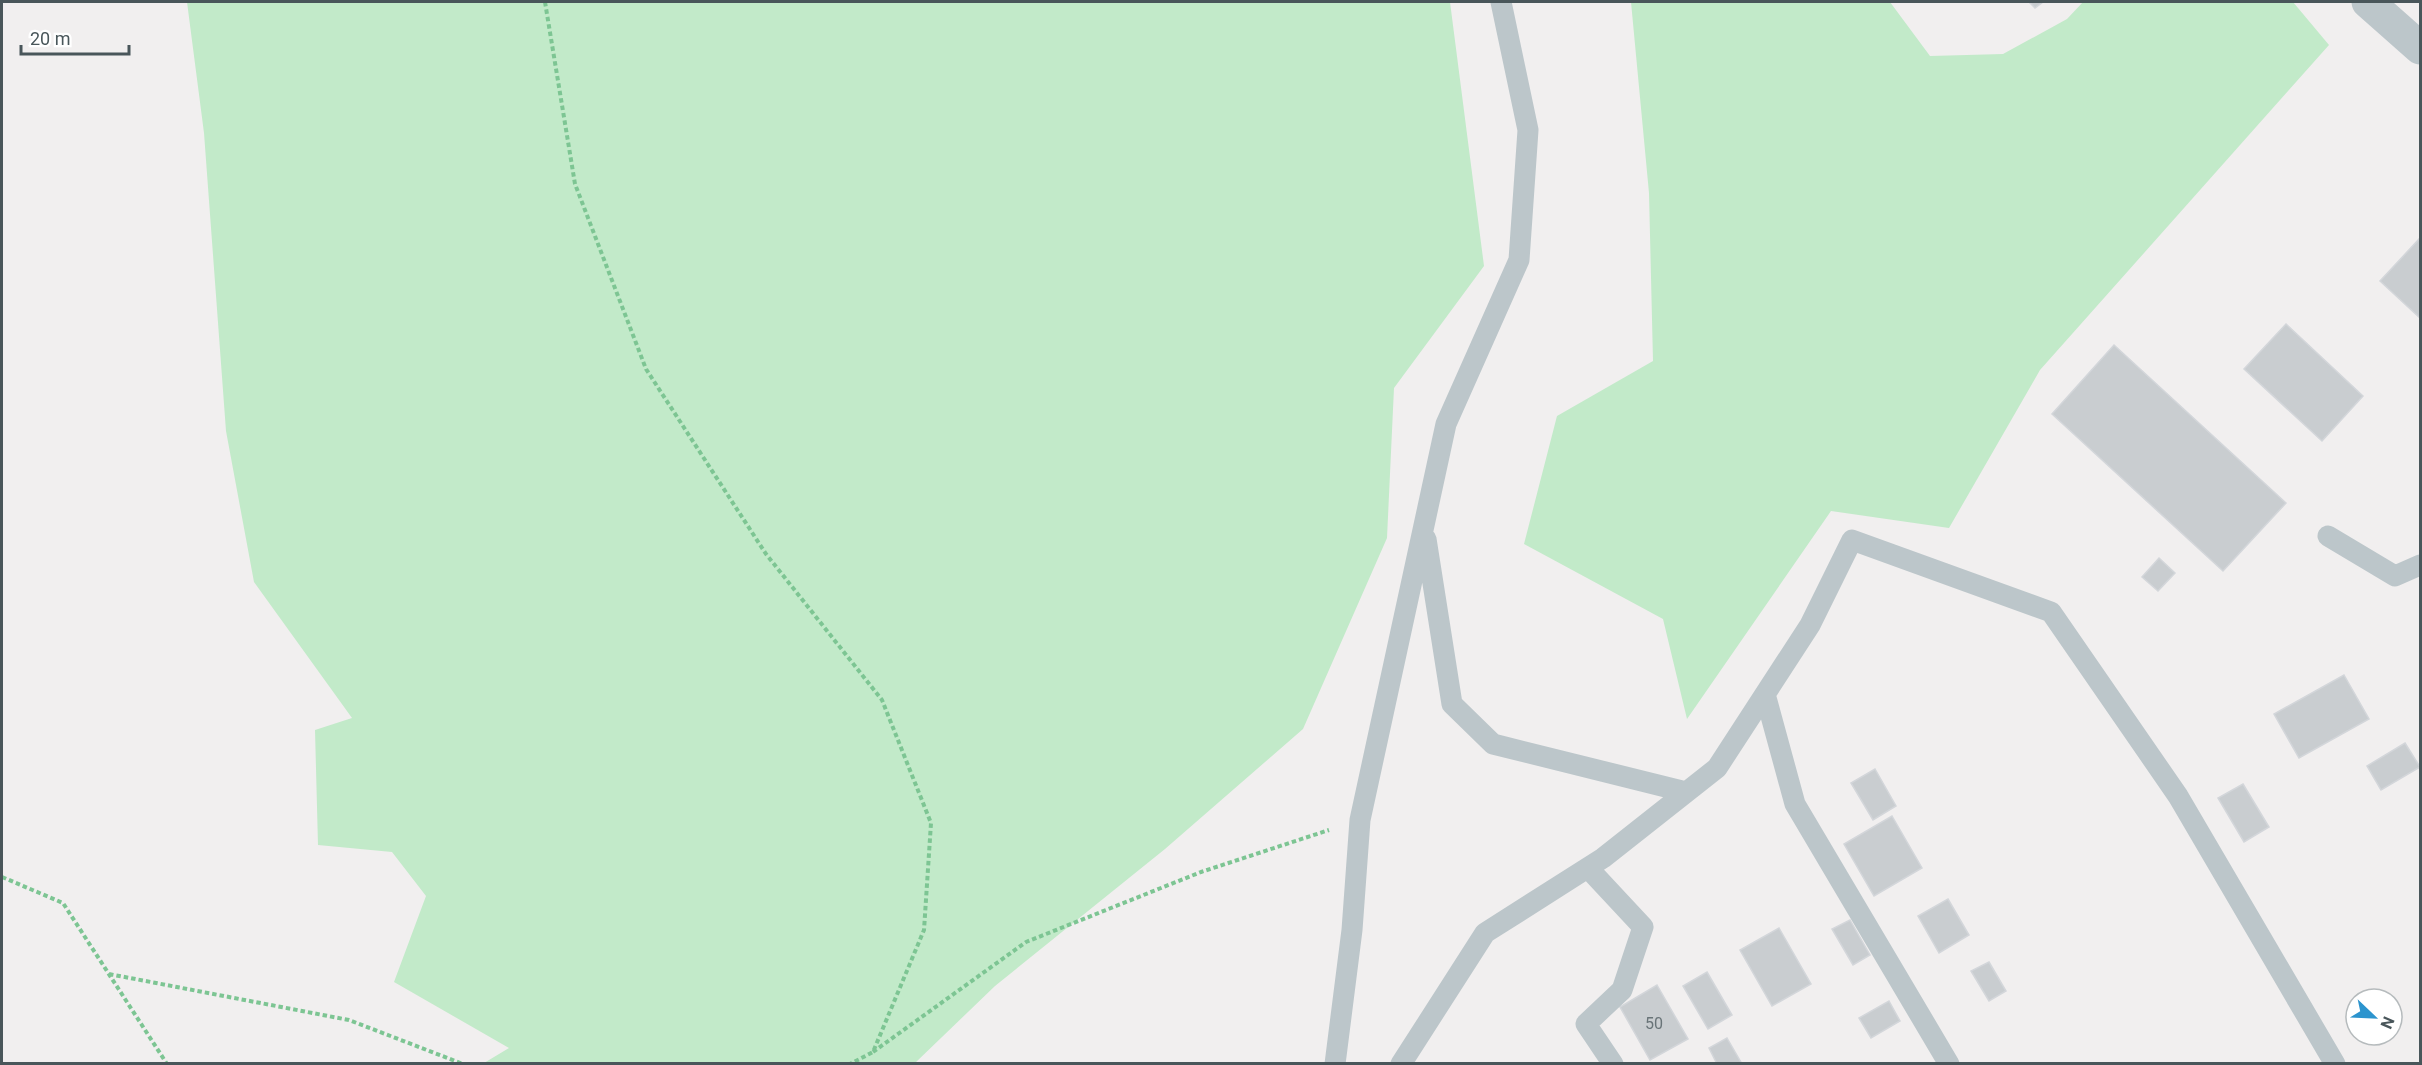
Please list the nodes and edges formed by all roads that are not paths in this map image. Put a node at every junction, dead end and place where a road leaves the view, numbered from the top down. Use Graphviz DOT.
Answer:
graph roads {
  1 [pos="1501,2"];
  2 [pos="2368,2"];
  3 [pos="2421,48"];
  4 [pos="1424,527"];
  5 [pos="2328,536"];
  6 [pos="2421,565"];
  7 [pos="1765,694"];
  8 [pos="1686,792"];
  9 [pos="1588,868"];
  10 [pos="1335,1064"];
  11 [pos="1401,1064"];
  12 [pos="1613,1064"];
  13 [pos="1949,1064"];
  14 [pos="2335,1064"];
  1 -- 4 [label="lane"];
  2 -- 3 [label="street"];
  4 -- 8 [label="lane"];
  4 -- 10 [label="lane"];
  5 -- 6 [label="lane"];
  7 -- 8 [label="lane"];
  7 -- 13 [label="lane"];
  7 -- 14 [label="lane"];
  8 -- 9 [label="lane"];
  9 -- 11 [label="lane"];
  9 -- 12 [label="lane"];
}
